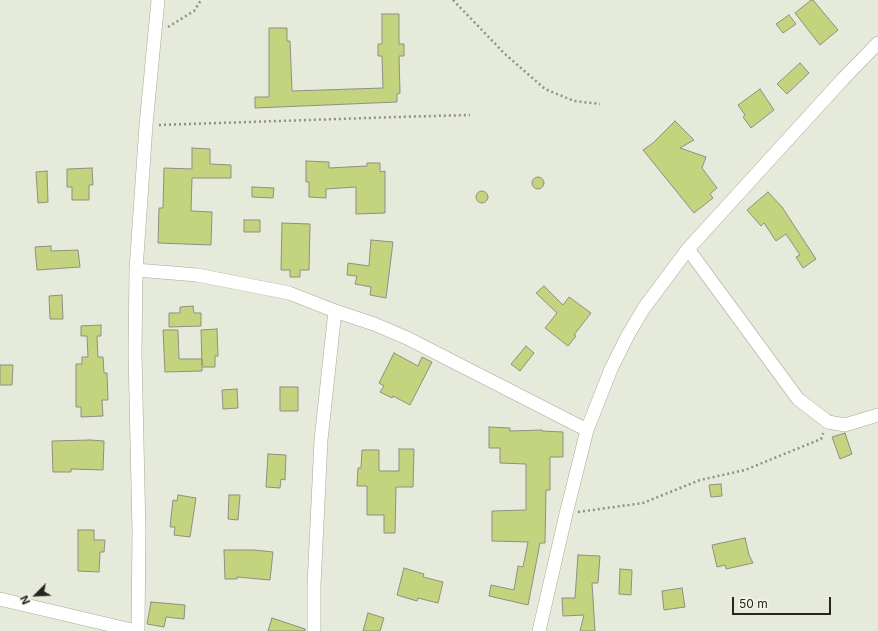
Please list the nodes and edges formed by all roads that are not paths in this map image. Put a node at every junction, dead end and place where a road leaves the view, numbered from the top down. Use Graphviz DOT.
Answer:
graph roads {
  1 [pos="158,0"];
  2 [pos="878,43"];
  3 [pos="688,250"];
  4 [pos="136,270"];
  5 [pos="335,311"];
  6 [pos="878,415"];
  7 [pos="587,430"];
  8 [pos="0,599"];
  9 [pos="137,631"];
  10 [pos="314,631"];
  11 [pos="539,631"];
  1 -- 4 [label="street"];
  2 -- 3 [label="street"];
  3 -- 6 [label="street"];
  3 -- 7 [label="street"];
  4 -- 5 [label="street"];
  4 -- 9 [label="street"];
  5 -- 7 [label="street"];
  5 -- 10 [label="street"];
  7 -- 11 [label="street"];
  8 -- 9 [label="street"];
}
